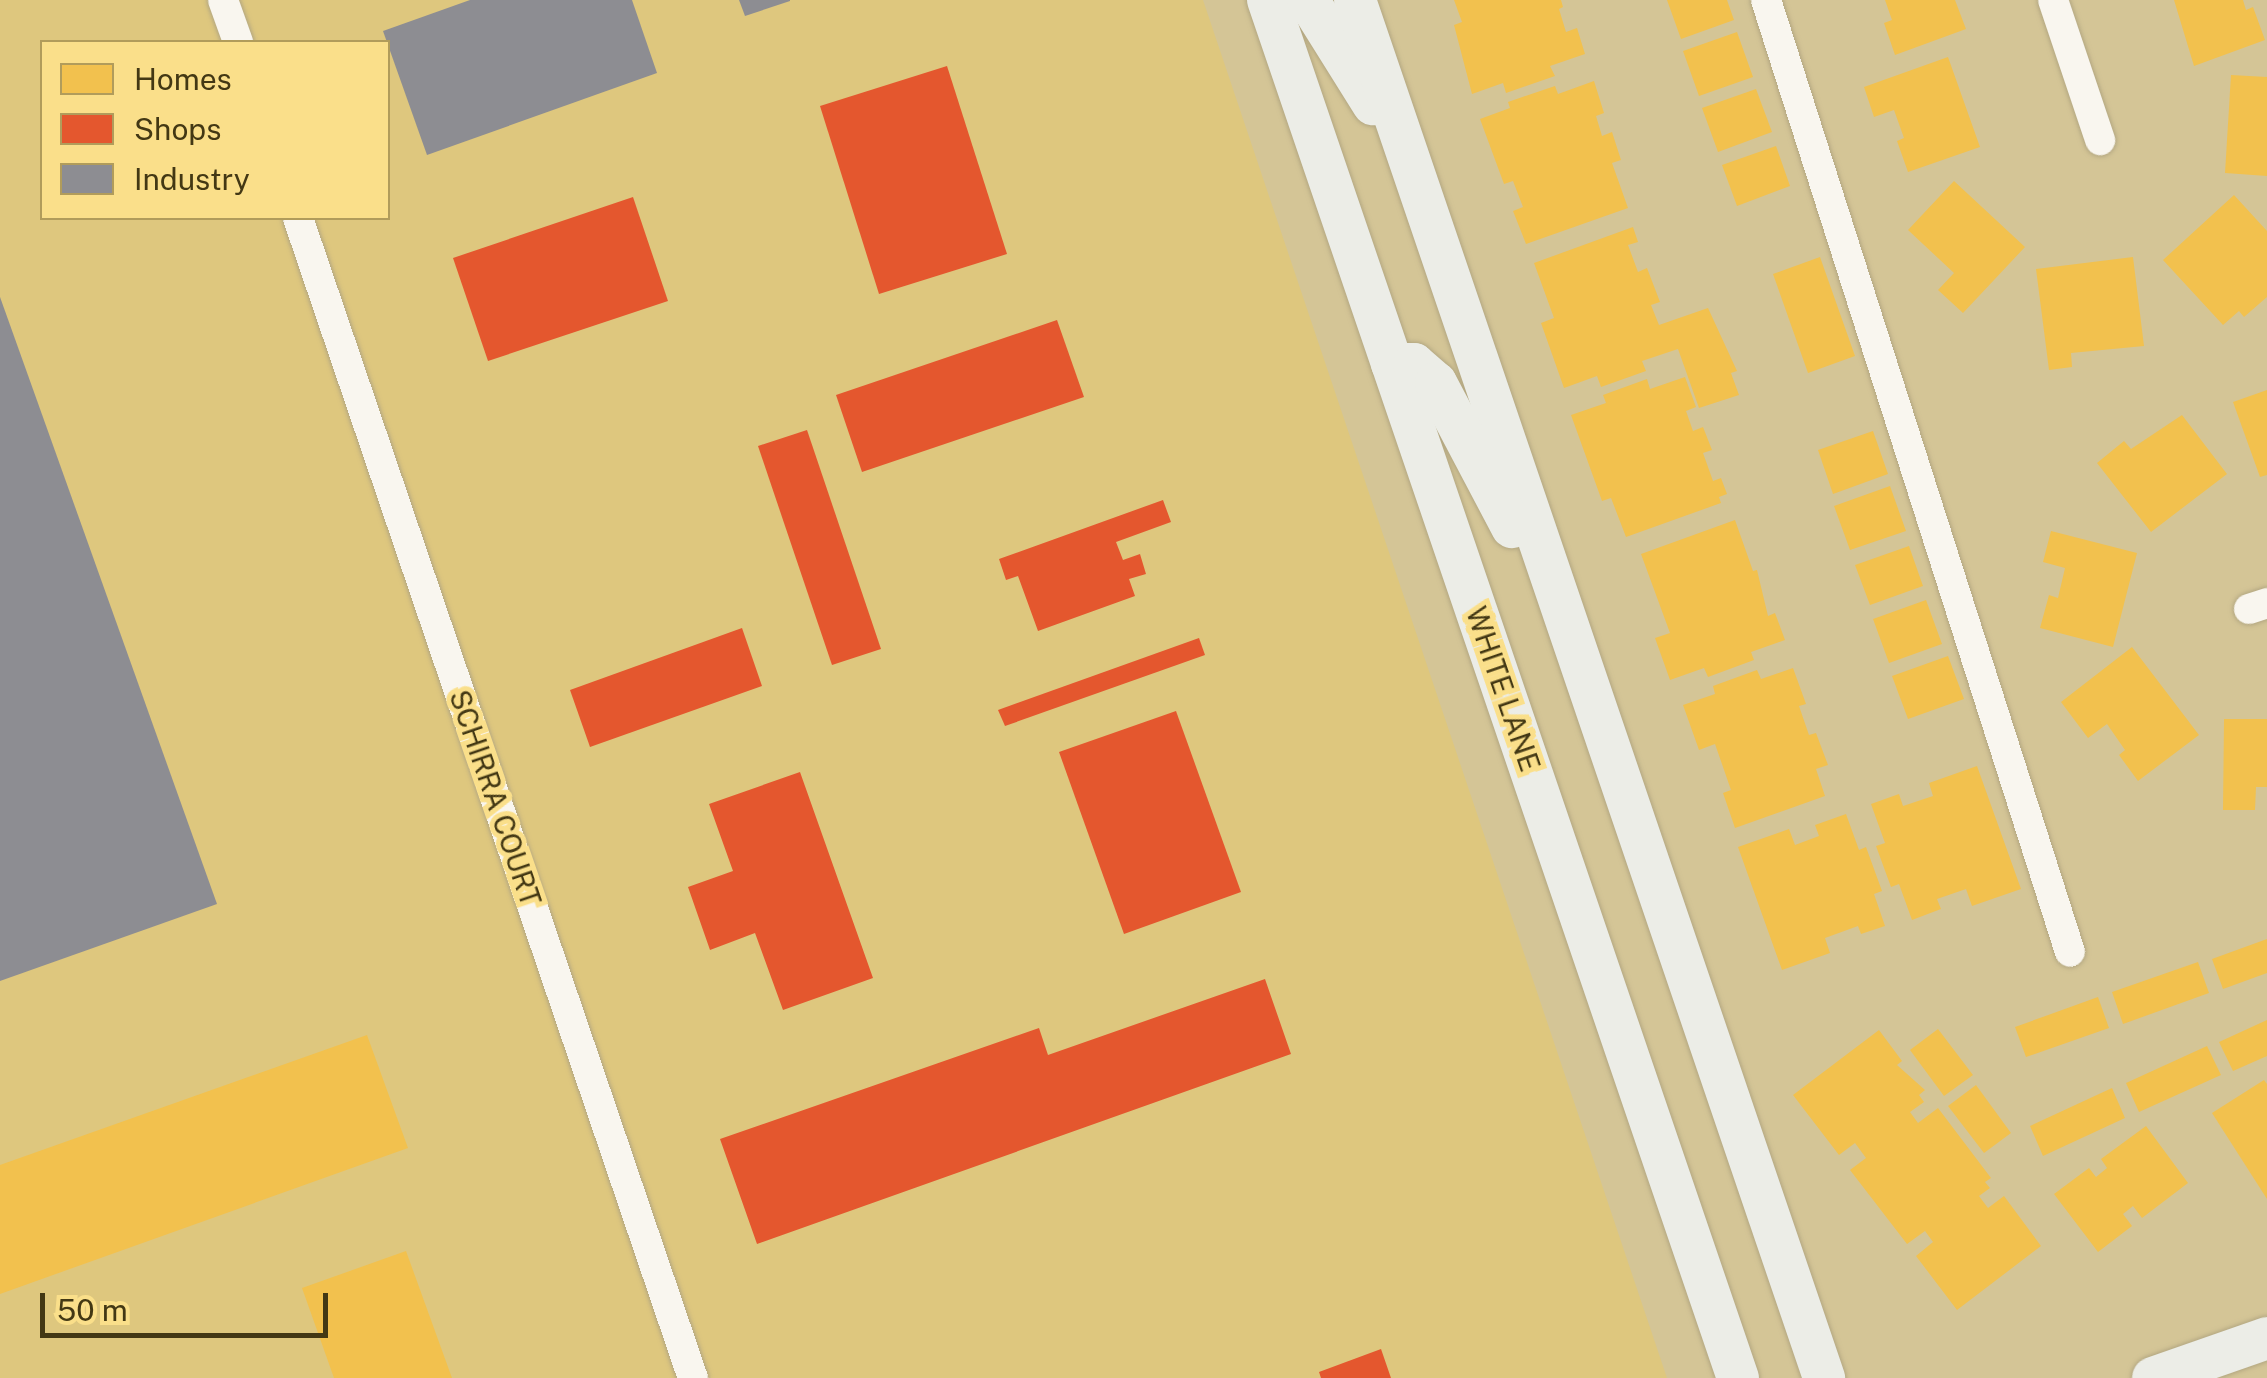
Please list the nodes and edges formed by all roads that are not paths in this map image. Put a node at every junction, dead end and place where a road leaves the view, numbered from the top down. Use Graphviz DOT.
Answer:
graph roads {
  1 [pos="224,0"];
  2 [pos="1268,0"];
  3 [pos="1308,0"];
  4 [pos="1355,0"];
  5 [pos="1766,0"];
  6 [pos="2053,0"];
  7 [pos="237,40"];
  8 [pos="2100,140"];
  9 [pos="1411,164"];
  10 [pos="299,220"];
  11 [pos="1392,364"];
  12 [pos="1576,646"];
  13 [pos="2070,952"];
  14 [pos="2267,1338"];
  15 [pos="692,1378"];
  16 [pos="1738,1378"];
  17 [pos="1824,1378"];
  18 [pos="2153,1378"];
  1 -- 7 [label="street"];
  2 -- 11 [label="main road, WHITE LANE"];
  3 -- 9 [label="main road"];
  4 -- 9 [label="main road"];
  5 -- 13 [label="street"];
  6 -- 8 [label="street"];
  9 -- 12 [label="main road"];
  10 -- 15 [label="street, SCHIRRA COURT"];
  11 -- 12 [label="main road"];
  11 -- 16 [label="main road, WHITE LANE"];
  12 -- 17 [label="main road"];
  14 -- 18 [label="main road"];
}
